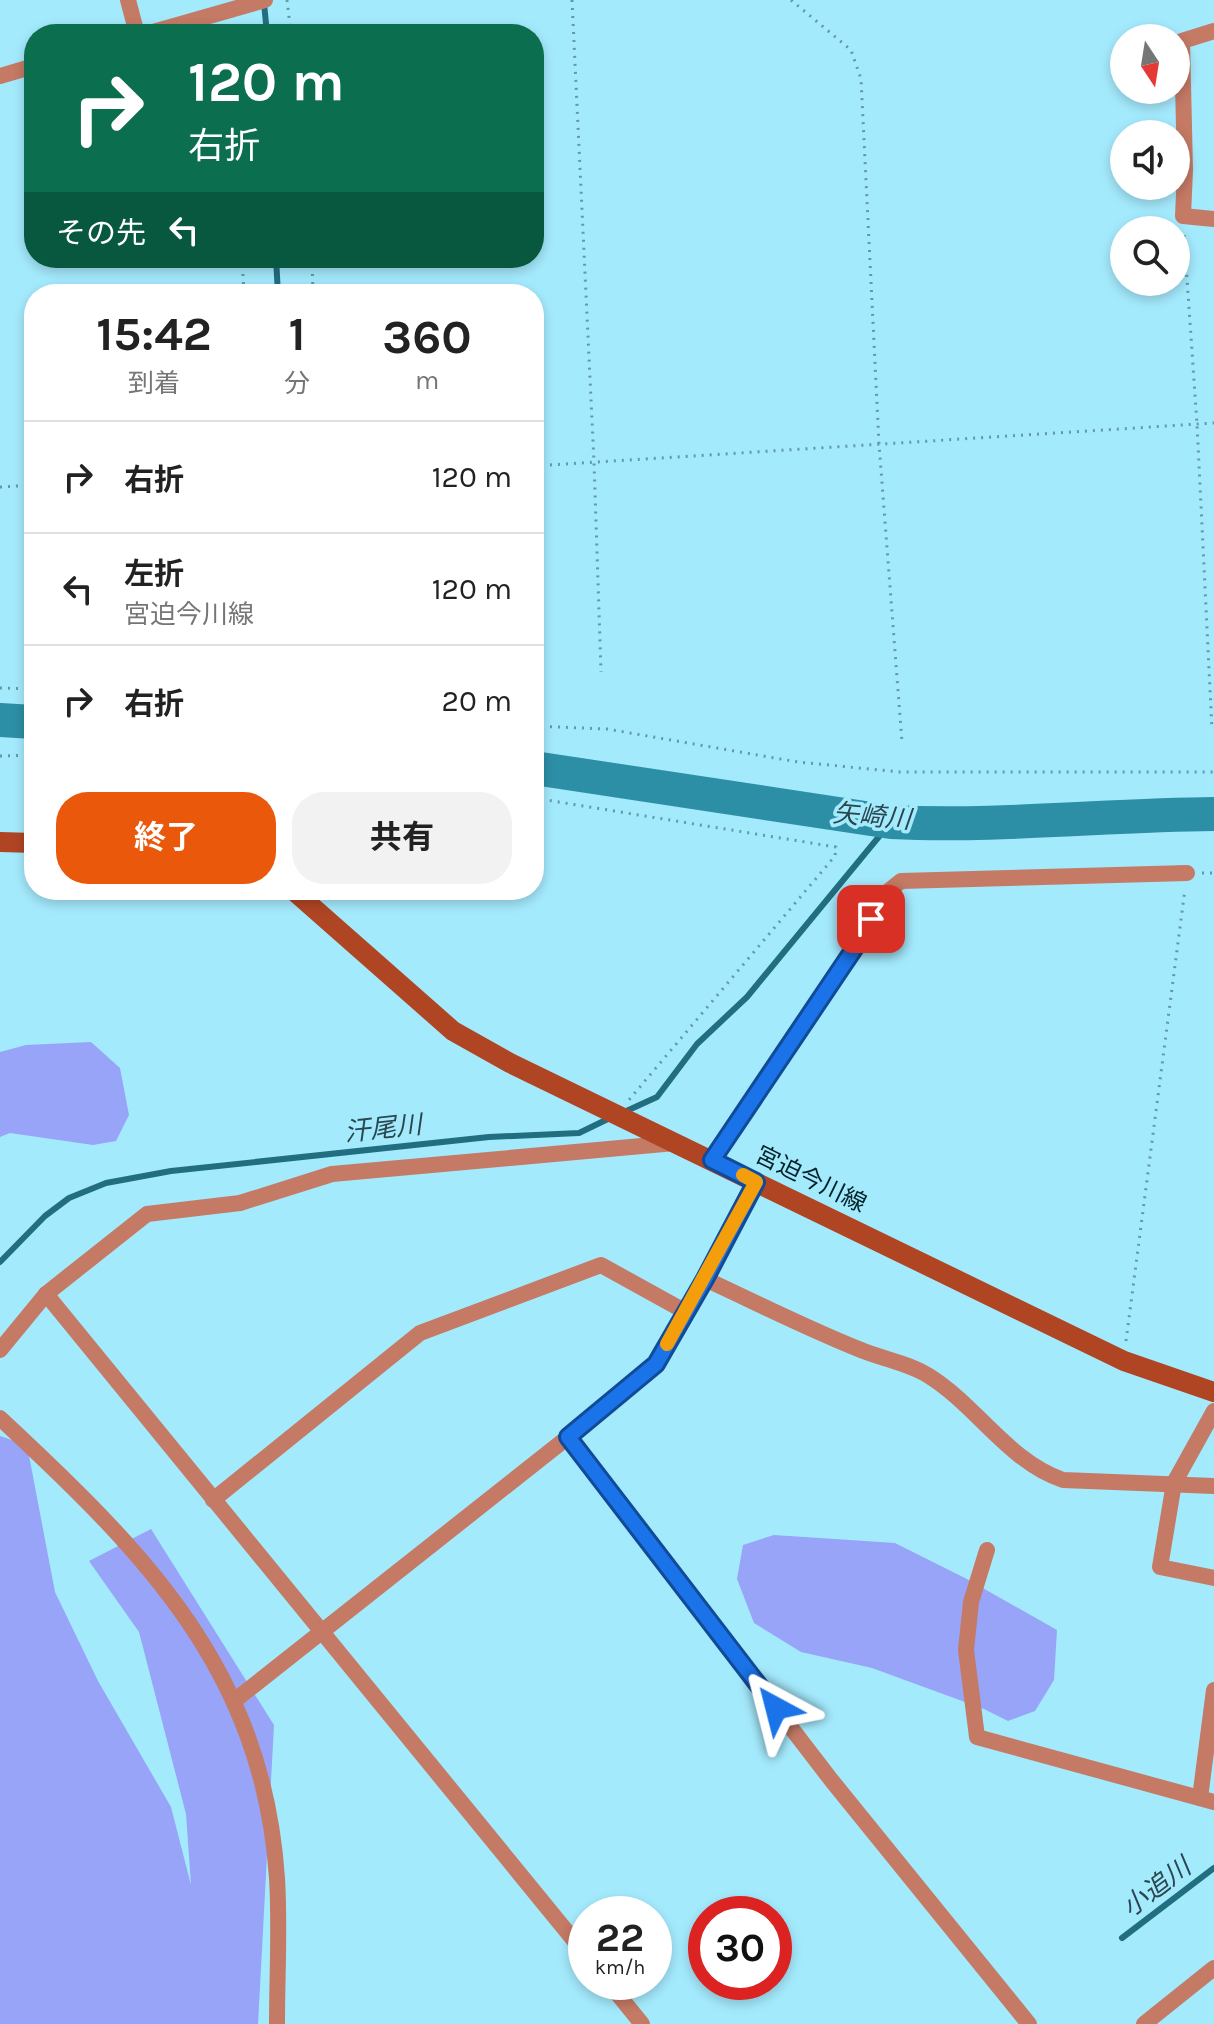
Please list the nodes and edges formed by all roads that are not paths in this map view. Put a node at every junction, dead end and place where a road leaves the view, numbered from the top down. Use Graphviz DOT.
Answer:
graph roads {
  1 [pos="128,0"];
  2 [pos="265,0"];
  3 [pos="134,24"];
  4 [pos="181,24"];
  5 [pos="1214,31"];
  6 [pos="24,69"];
  7 [pos="0,76"];
  8 [pos="1214,219"];
  9 [pos="0,842"];
  10 [pos="24,843"];
  11 [pos="1187,873"];
  12 [pos="304,900"];
  13 [pos="675,1143"];
  14 [pos="712,1160"];
  15 [pos="756,1182"];
  16 [pos="705,1279"];
  17 [pos="46,1294"];
  18 [pos="686,1312"];
  19 [pos="0,1350"];
  20 [pos="1214,1392"];
  21 [pos="1214,1411"];
  22 [pos="0,1418"];
  23 [pos="568,1437"];
  24 [pos="1174,1483"];
  25 [pos="1214,1486"];
  26 [pos="213,1500"];
  27 [pos="987,1550"];
  28 [pos="1214,1578"];
  29 [pos="320,1632"];
  30 [pos="1214,1690"];
  31 [pos="234,1701"];
  32 [pos="1207,1800"];
  33 [pos="568,1933"];
  34 [pos="1214,1968"];
  35 [pos="623,2000"];
  36 [pos="277,2024"];
  37 [pos="642,2024"];
  38 [pos="1029,2024"];
  39 [pos="1144,2024"];
  1 -- 3 [label="street"];
  2 -- 4 [label="street"];
  5 -- 8 [label="street"];
  6 -- 7 [label="street"];
  9 -- 10 [label="main road"];
  11 -- 14 [label="street"];
  12 -- 13 [label="main road, 宮迫今川線"];
  13 -- 14 [label="main road, 宮迫今川線"];
  13 -- 17 [label="street"];
  14 -- 15 [label="main road, 宮迫今川線"];
  15 -- 16 [label="street"];
  15 -- 20 [label="main road, 宮迫今川線"];
  16 -- 18 [label="street"];
  16 -- 24 [label="street"];
  17 -- 19 [label="street"];
  17 -- 26 [label="street"];
  18 -- 23 [label="street"];
  18 -- 26 [label="street"];
  21 -- 24 [label="street"];
  22 -- 31 [label="street"];
  23 -- 29 [label="street"];
  23 -- 38 [label="street"];
  24 -- 25 [label="street"];
  24 -- 28 [label="street"];
  26 -- 29 [label="street"];
  27 -- 32 [label="street"];
  29 -- 31 [label="street"];
  29 -- 33 [label="street"];
  30 -- 32 [label="street"];
  31 -- 36 [label="street"];
  34 -- 39 [label="street"];
  35 -- 37 [label="street"];
}
